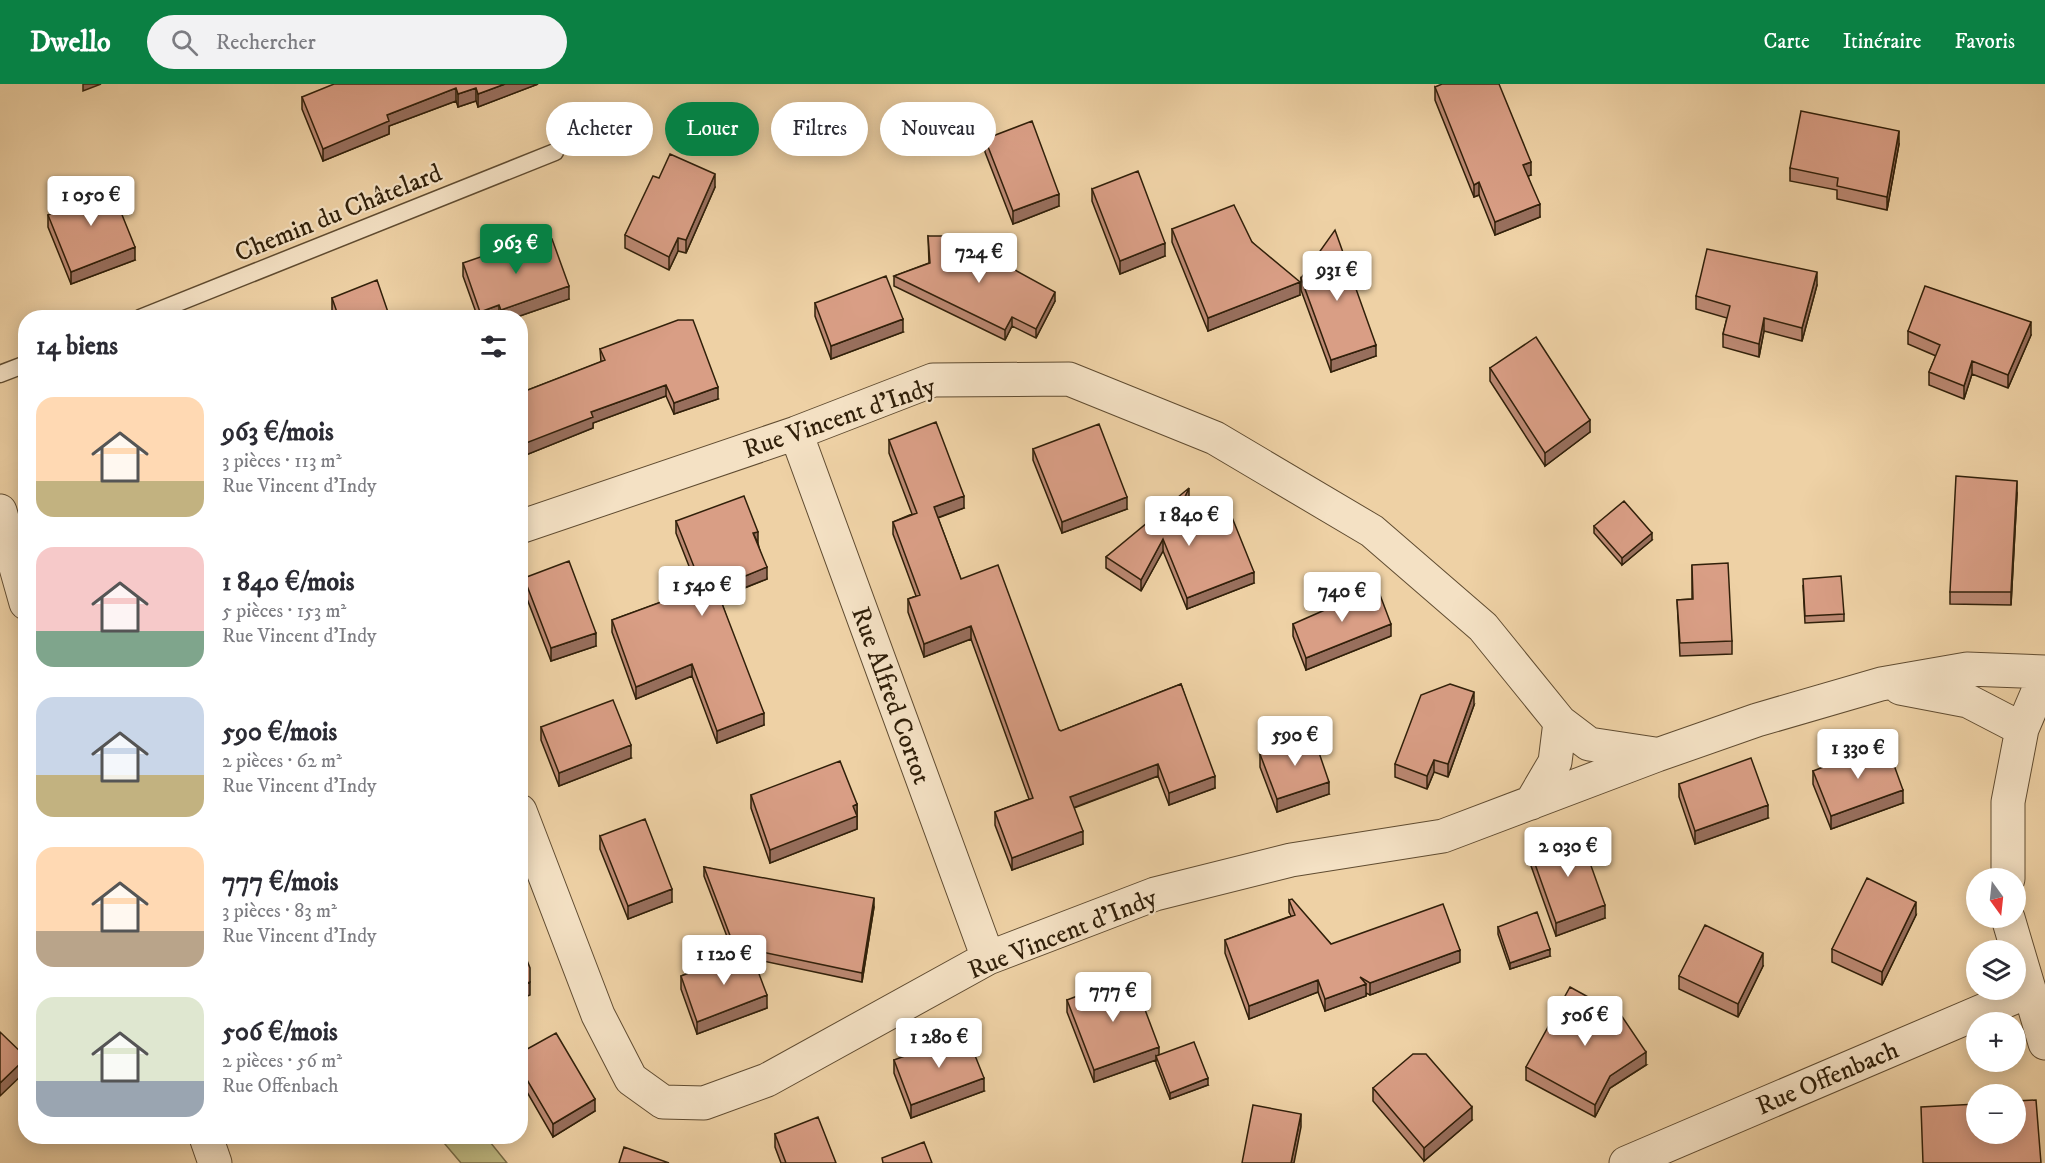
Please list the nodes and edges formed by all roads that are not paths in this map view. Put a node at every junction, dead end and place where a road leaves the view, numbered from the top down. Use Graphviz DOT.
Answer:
graph roads {
  1 [pos="546,156"];
  2 [pos="160,310"];
  3 [pos="18,367"];
  4 [pos="0,374"];
  5 [pos="796,433"];
  6 [pos="0,511"];
  7 [pos="528,524"];
  8 [pos="18,575"];
  9 [pos="2045,673"];
  10 [pos="1881,684"];
  11 [pos="1560,722"];
  12 [pos="2022,729"];
  13 [pos="1657,755"];
  14 [pos="1531,803"];
  15 [pos="528,832"];
  16 [pos="2008,868"];
  17 [pos="2011,928"];
  18 [pos="987,958"];
  19 [pos="2029,991"];
  20 [pos="2045,1043"];
  21 [pos="208,1144"];
  22 [pos="215,1163"];
  23 [pos="1626,1163"];
  1 -- 2 [label="lane, Chemin du Châtelard"];
  3 -- 4 [label="lane"];
  5 -- 7 [label="street, Rue Vincent d'Indy"];
  5 -- 11 [label="street, Rue Vincent d'Indy"];
  5 -- 18 [label="street, Rue Alfred Cortot"];
  6 -- 8 [label="street"];
  9 -- 10 [label="street"];
  9 -- 12 [label="street"];
  10 -- 12 [label="street, Rue Vincent d'Indy"];
  10 -- 13 [label="street, Rue Vincent d'Indy"];
  11 -- 13 [label="street, Rue Vincent d'Indy"];
  11 -- 14 [label="street"];
  12 -- 16 [label="street"];
  13 -- 14 [label="street, Rue Vincent d'Indy"];
  14 -- 18 [label="street, Rue Vincent d'Indy"];
  15 -- 18 [label="street, Rue Vincent d'Indy"];
  17 -- 19 [label="street"];
  19 -- 20 [label="street"];
  19 -- 23 [label="street, Rue Offenbach"];
  21 -- 22 [label="street"];
}
